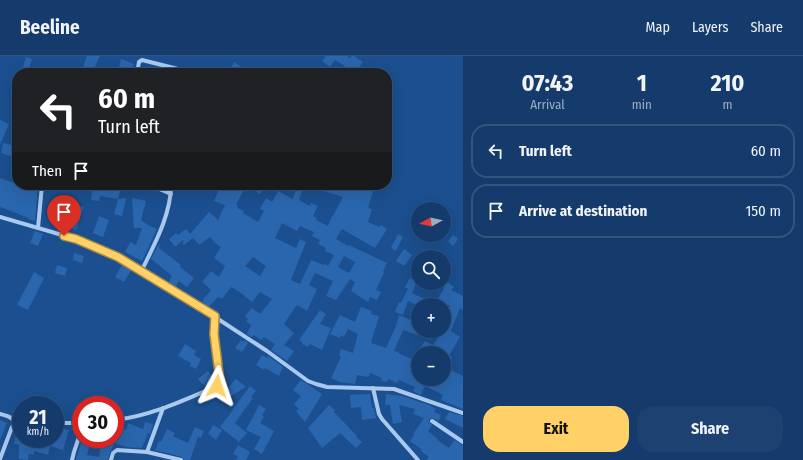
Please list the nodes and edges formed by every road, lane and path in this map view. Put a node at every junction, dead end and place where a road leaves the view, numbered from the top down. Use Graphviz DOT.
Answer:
graph roads {
  1 [pos="147,56"];
  2 [pos="144,60"];
  3 [pos="138,68"];
  4 [pos="175,68"];
  5 [pos="42,190"];
  6 [pos="162,190"];
  7 [pos="171,190"];
  8 [pos="171,194"];
  9 [pos="0,217"];
  10 [pos="38,228"];
  11 [pos="141,272"];
  12 [pos="215,316"];
  13 [pos="373,388"];
  14 [pos="163,408"];
  15 [pos="463,413"];
  16 [pos="0,414"];
  17 [pos="12,418"];
  18 [pos="124,419"];
  19 [pos="432,421"];
  20 [pos="12,427"];
  21 [pos="463,442"];
  22 [pos="75,448"];
  23 [pos="147,452"];
  24 [pos="0,459"];
  25 [pos="72,460"];
  26 [pos="112,460"];
  27 [pos="181,460"];
  28 [pos="418,460"];
  1 -- 2 [label="street"];
  2 -- 3 [label="street"];
  2 -- 4 [label="street"];
  5 -- 10 [label="street"];
  6 -- 8 [label="street"];
  7 -- 8 [label="street"];
  8 -- 11 [label="street"];
  9 -- 10 [label="street"];
  10 -- 11 [label="street"];
  11 -- 12 [label="street"];
  12 -- 13 [label="street"];
  12 -- 14 [label="street"];
  13 -- 15 [label="street"];
  13 -- 28 [label="street"];
  14 -- 18 [label="street"];
  14 -- 23 [label="street"];
  16 -- 17 [label="street"];
  19 -- 21 [label="street"];
  20 -- 24 [label="street"];
  22 -- 25 [label="street"];
  23 -- 26 [label="street"];
  23 -- 27 [label="street"];
}
